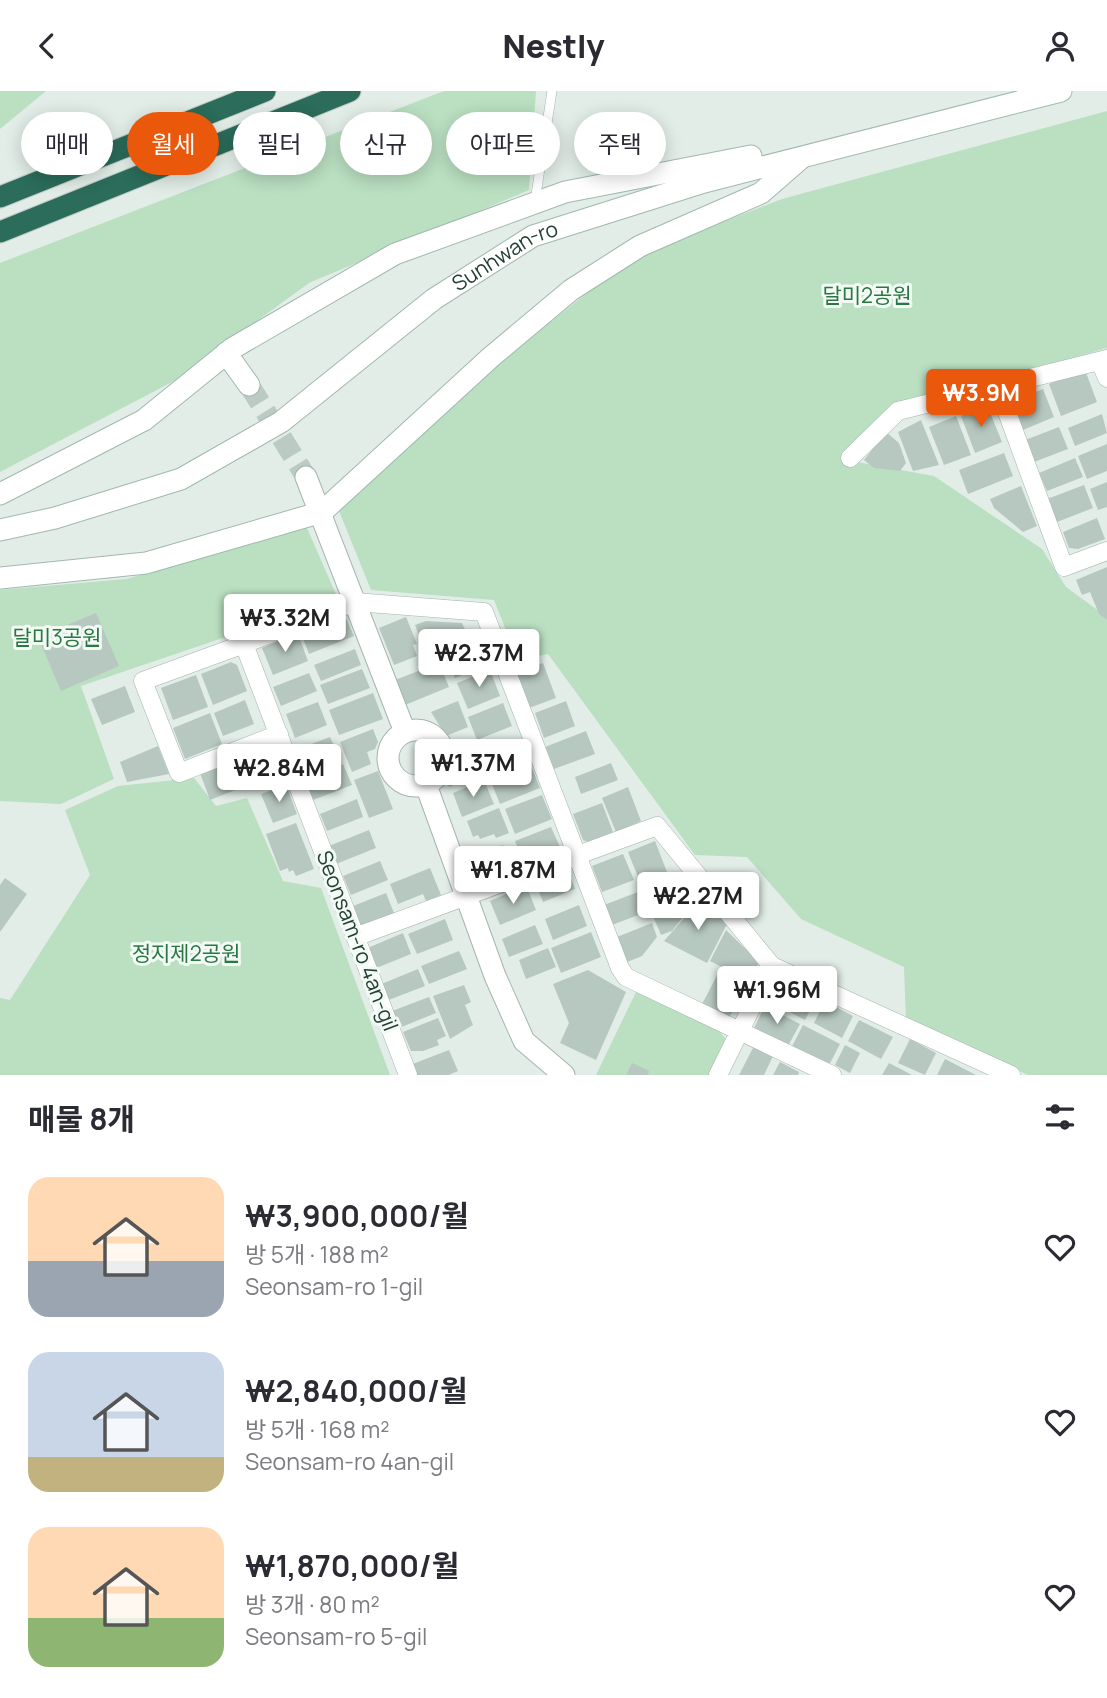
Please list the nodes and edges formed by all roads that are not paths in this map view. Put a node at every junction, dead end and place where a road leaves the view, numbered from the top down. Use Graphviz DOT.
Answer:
graph roads {
  1 [pos="265,91"];
  2 [pos="350,91"];
  3 [pos="552,91"];
  4 [pos="1061,91"];
  5 [pos="804,155"];
  6 [pos="0,197"];
  7 [pos="535,203"];
  8 [pos="0,232"];
  9 [pos="226,353"];
  10 [pos="1104,360"];
  11 [pos="1107,379"];
  12 [pos="249,385"];
  13 [pos="997,385"];
  14 [pos="850,458"];
  15 [pos="306,477"];
  16 [pos="0,493"];
  17 [pos="322,512"];
  18 [pos="0,530"];
  19 [pos="1107,551"];
  20 [pos="0,577"];
  21 [pos="355,601"];
  22 [pos="244,644"];
  23 [pos="405,732"];
  24 [pos="279,734"];
  25 [pos="426,785"];
  26 [pos="576,855"];
  27 [pos="466,896"];
  28 [pos="355,937"];
  29 [pos="772,966"];
  30 [pos="740,1031"];
  31 [pos="408,1075"];
  32 [pos="564,1075"];
  33 [pos="718,1075"];
  34 [pos="832,1075"];
  35 [pos="1011,1075"];
  1 -- 6 [label="highway"];
  2 -- 8 [label="highway"];
  3 -- 7 [label="lane"];
  4 -- 5 [label="main road, Sunhwan-ro"];
  5 -- 7 [label="main road"];
  5 -- 17 [label="main road"];
  5 -- 18 [label="main road, Sunhwan-ro"];
  7 -- 9 [label="main road"];
  9 -- 12 [label="main road"];
  9 -- 16 [label="main road"];
  10 -- 11 [label="street"];
  10 -- 13 [label="street"];
  13 -- 14 [label="street"];
  13 -- 19 [label="street"];
  15 -- 17 [label="main road"];
  17 -- 20 [label="main road"];
  17 -- 21 [label="main road"];
  21 -- 22 [label="street"];
  21 -- 23 [label="main road"];
  21 -- 26 [label="street"];
  22 -- 24 [label="street, Seonsam-ro 4an-gil"];
  22 -- 24 [label="street"];
  23 -- 25 [label="main road"];
  23 -- 25 [label="main road"];
  24 -- 28 [label="street, Seonsam-ro 4an-gil"];
  25 -- 27 [label="main road"];
  26 -- 27 [label="street"];
  26 -- 29 [label="street"];
  26 -- 30 [label="street"];
  27 -- 28 [label="street"];
  27 -- 32 [label="main road"];
  28 -- 31 [label="street, Seonsam-ro 4an-gil"];
  29 -- 30 [label="street"];
  29 -- 35 [label="street"];
  30 -- 33 [label="street"];
  30 -- 34 [label="street"];
}
